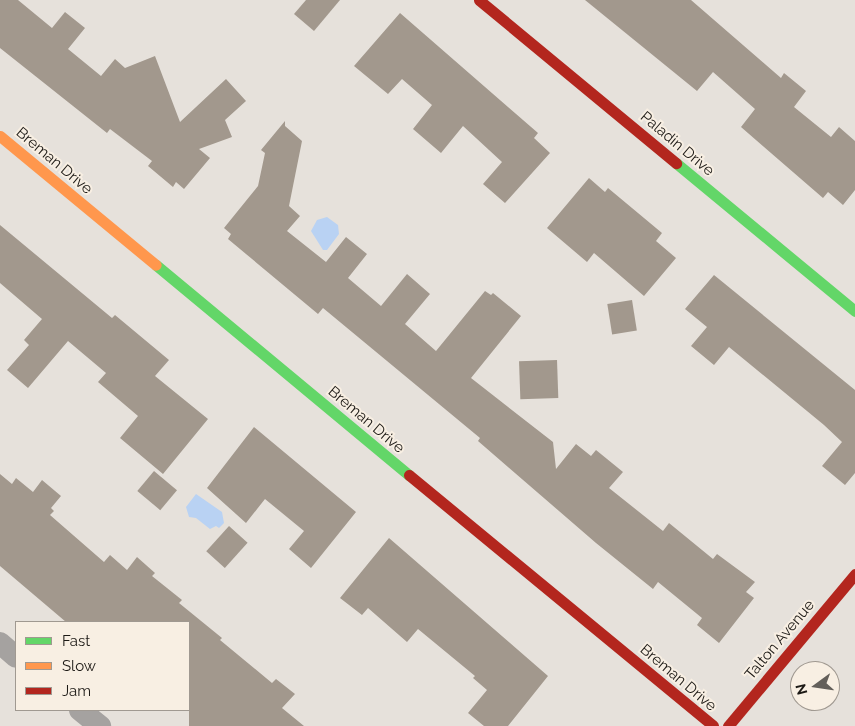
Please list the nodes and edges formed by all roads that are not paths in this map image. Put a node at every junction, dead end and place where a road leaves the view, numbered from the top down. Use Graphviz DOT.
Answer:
graph roads {
  1 [pos="480,0"];
  2 [pos="0,136"];
  3 [pos="855,311"];
  4 [pos="855,574"];
  5 [pos="0,643"];
  6 [pos="15,656"];
  7 [pos="81,711"];
  8 [pos="100,726"];
  9 [pos="712,726"];
  10 [pos="728,726"];
  1 -- 3 [label="street, Paladin Drive"];
  2 -- 9 [label="street, Breman Drive"];
  4 -- 10 [label="street, Talton Avenue"];
  5 -- 6 [label="street"];
  7 -- 8 [label="street"];
}
